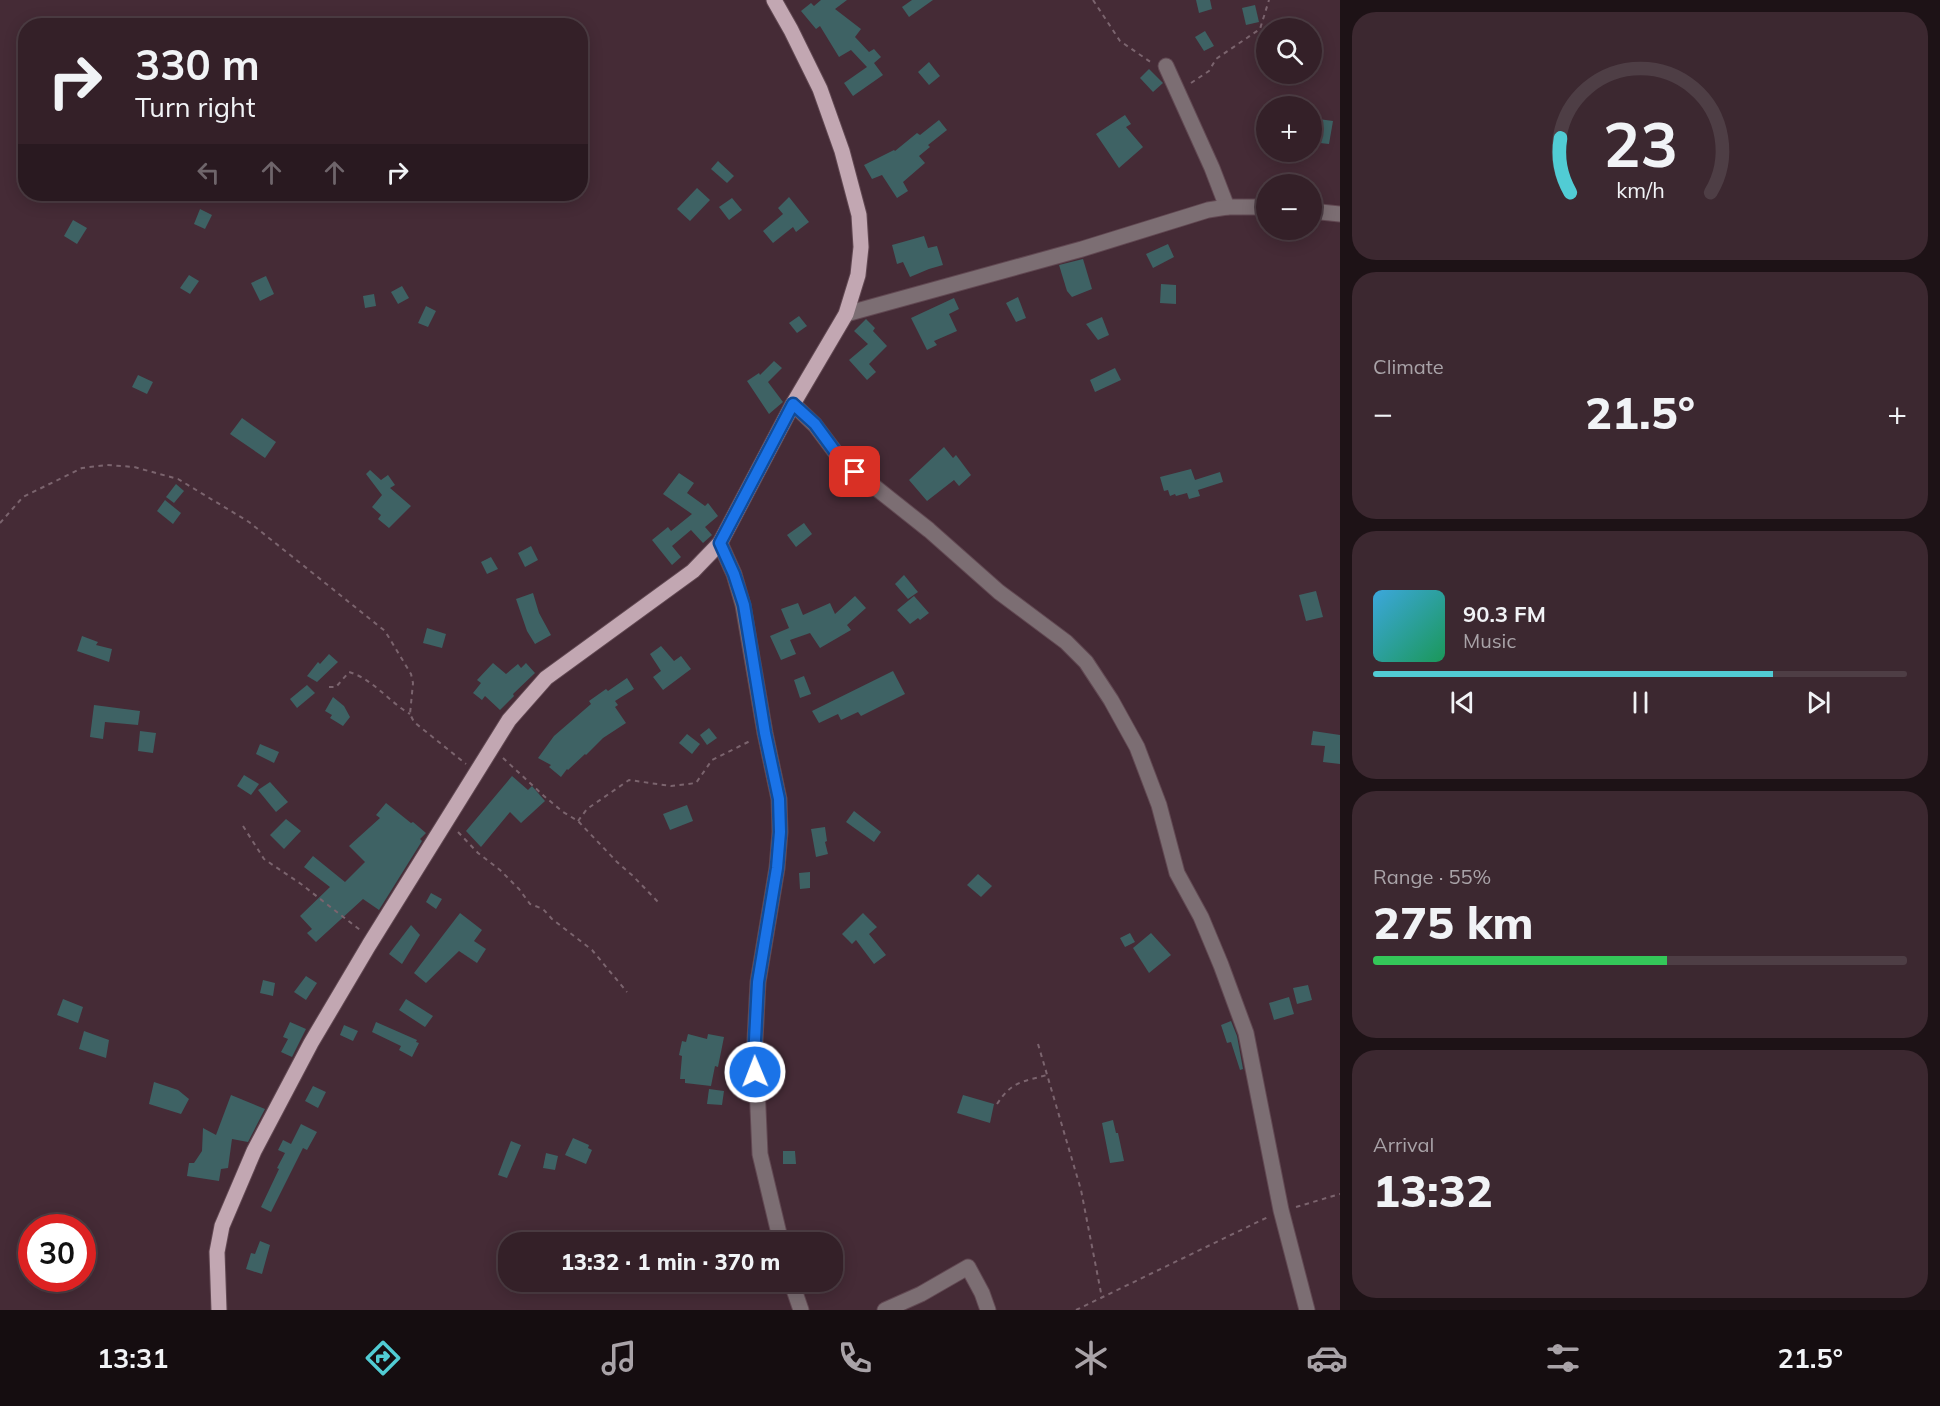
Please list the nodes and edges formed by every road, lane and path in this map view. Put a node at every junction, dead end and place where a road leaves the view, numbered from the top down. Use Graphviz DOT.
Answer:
graph roads {
  1 [pos="774,0"];
  2 [pos="1093,0"];
  3 [pos="1269,0"];
  4 [pos="1168,70"];
  5 [pos="1178,91"];
  6 [pos="1227,207"];
  7 [pos="1256,207"];
  8 [pos="1322,212"];
  9 [pos="1340,214"];
  10 [pos="846,314"];
  11 [pos="793,404"];
  12 [pos="0,523"];
  13 [pos="720,543"];
  14 [pos="329,687"];
  15 [pos="410,714"];
  16 [pos="765,733"];
  17 [pos="492,748"];
  18 [pos="477,774"];
  19 [pos="447,821"];
  20 [pos="578,821"];
  21 [pos="243,826"];
  22 [pos="658,902"];
  23 [pos="369,945"];
  24 [pos="627,992"];
  25 [pos="1038,1044"];
  26 [pos="1047,1075"];
  27 [pos="998,1104"];
  28 [pos="1340,1194"];
  29 [pos="1281,1210"];
  30 [pos="779,1232"];
  31 [pos="795,1292"];
  32 [pos="1102,1298"];
  33 [pos="219,1310"];
  34 [pos="801,1310"];
  35 [pos="885,1310"];
  36 [pos="988,1310"];
  37 [pos="1076,1310"];
  38 [pos="1307,1310"];
  1 -- 10 [label="main road"];
  2 -- 4 [label="path"];
  3 -- 5 [label="path"];
  4 -- 5 [label="street"];
  5 -- 6 [label="street"];
  6 -- 7 [label="street"];
  6 -- 10 [label="street"];
  8 -- 9 [label="street"];
  10 -- 11 [label="main road"];
  11 -- 13 [label="main road"];
  11 -- 29 [label="street"];
  12 -- 15 [label="path"];
  13 -- 16 [label="street"];
  13 -- 17 [label="main road"];
  14 -- 15 [label="path"];
  15 -- 18 [label="path"];
  16 -- 20 [label="path"];
  16 -- 30 [label="street"];
  17 -- 18 [label="main road"];
  17 -- 20 [label="path"];
  18 -- 19 [label="main road"];
  19 -- 23 [label="main road"];
  19 -- 24 [label="path"];
  20 -- 22 [label="path"];
  21 -- 23 [label="path"];
  23 -- 33 [label="main road"];
  25 -- 26 [label="path"];
  26 -- 27 [label="path"];
  26 -- 32 [label="path"];
  28 -- 29 [label="path"];
  29 -- 32 [label="path"];
  29 -- 38 [label="street"];
  31 -- 34 [label="street"];
  32 -- 37 [label="path"];
  35 -- 36 [label="street"];
}
